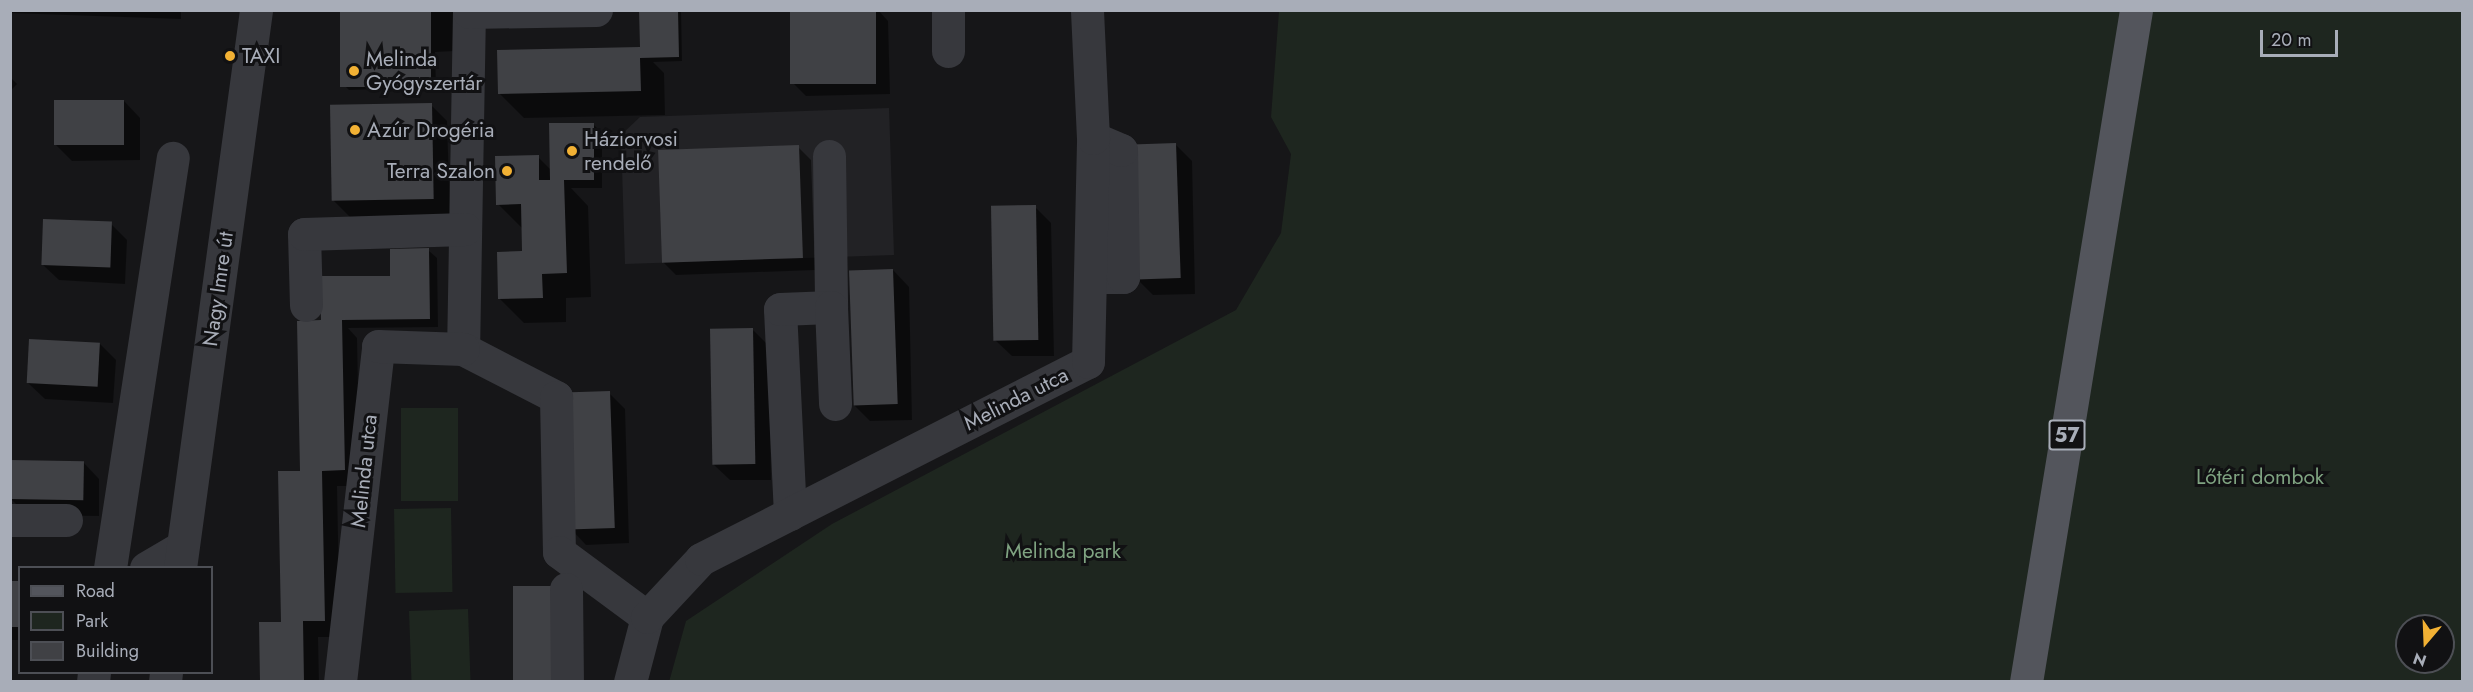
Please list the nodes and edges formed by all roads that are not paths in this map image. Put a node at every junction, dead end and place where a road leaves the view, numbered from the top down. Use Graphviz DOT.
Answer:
graph roads {
  1 [pos="256,10"];
  2 [pos="596,10"];
  3 [pos="948,10"];
  4 [pos="1087,10"];
  5 [pos="2136,10"];
  6 [pos="469,11"];
  7 [pos="948,51"];
  8 [pos="829,156"];
  9 [pos="172,158"];
  10 [pos="465,229"];
  11 [pos="306,305"];
  12 [pos="831,307"];
  13 [pos="463,349"];
  14 [pos="835,404"];
  15 [pos="790,514"];
  16 [pos="10,520"];
  17 [pos="66,520"];
  18 [pos="181,557"];
  19 [pos="110,566"];
  20 [pos="150,566"];
  21 [pos="566,589"];
  22 [pos="647,616"];
  23 [pos="340,681"];
  24 [pos="567,681"];
  25 [pos="630,681"];
  26 [pos="2026,681"];
  1 -- 18 [label="street, Nagy Imre út"];
  2 -- 6 [label="street"];
  3 -- 7 [label="street"];
  4 -- 15 [label="street, Melinda utca"];
  5 -- 26 [label="main road, 57"];
  6 -- 10 [label="street"];
  8 -- 12 [label="street"];
  9 -- 19 [label="street"];
  10 -- 11 [label="street"];
  10 -- 13 [label="street"];
  12 -- 14 [label="street"];
  12 -- 15 [label="street"];
  13 -- 22 [label="street, Melinda utca"];
  13 -- 23 [label="street, Melinda utca"];
  15 -- 22 [label="street, Melinda utca"];
  16 -- 17 [label="street"];
  18 -- 20 [label="street"];
  21 -- 24 [label="street"];
  22 -- 25 [label="street, Melinda utca"];
}
